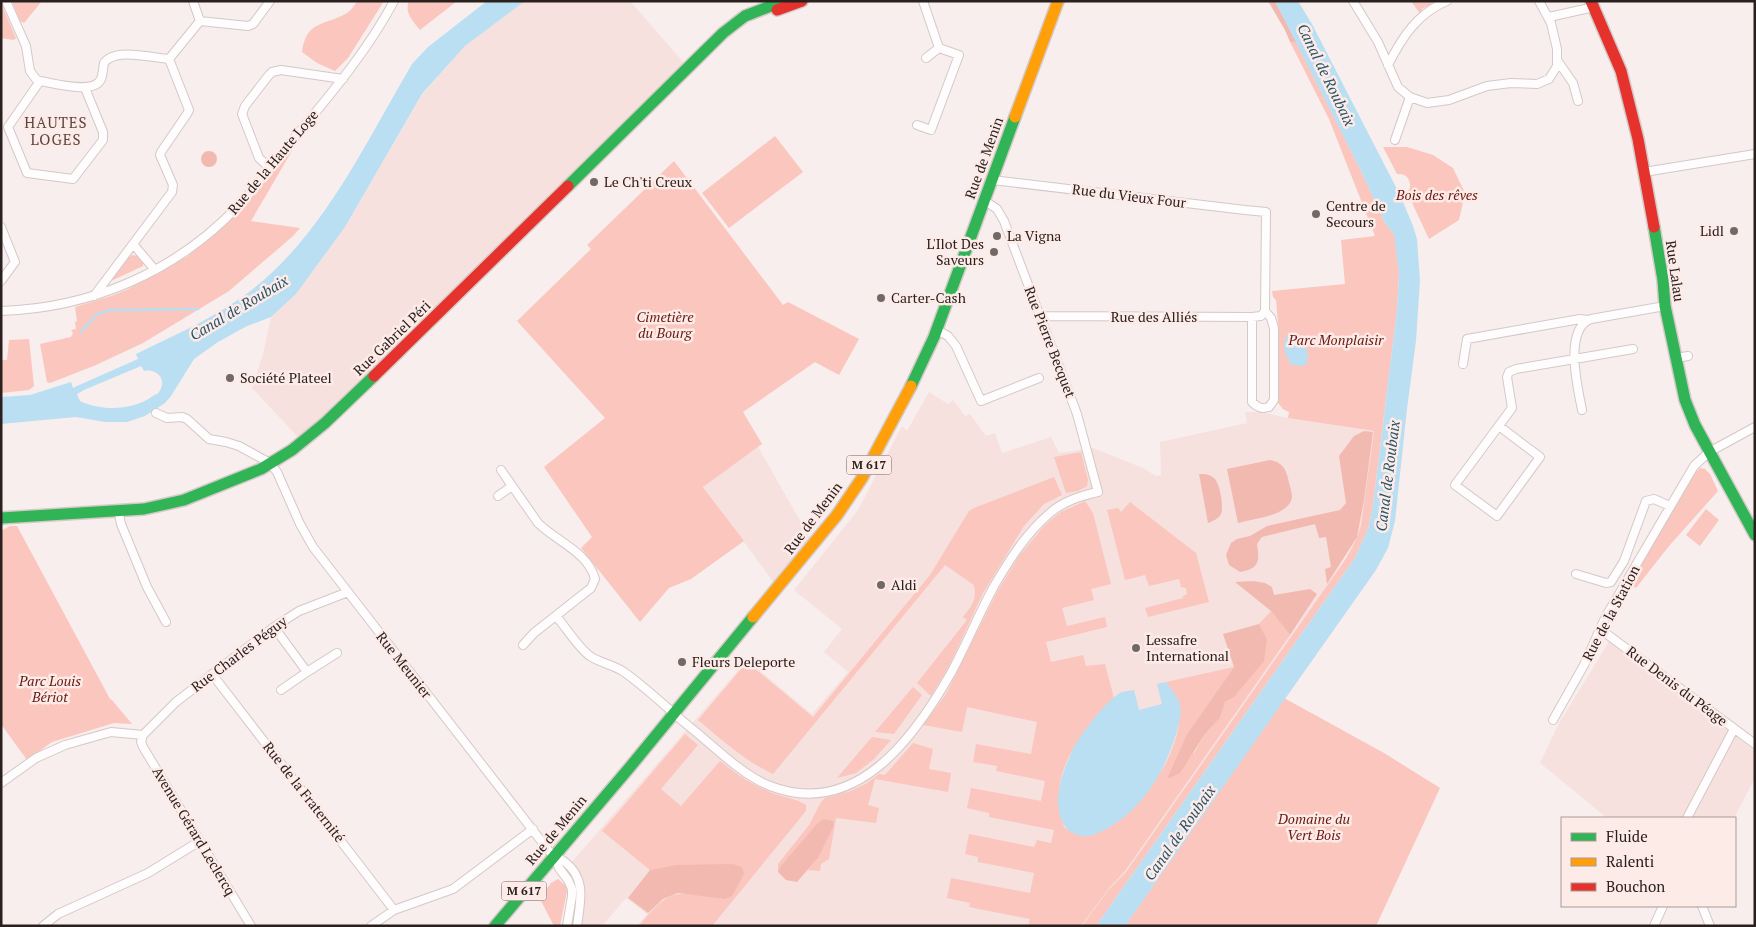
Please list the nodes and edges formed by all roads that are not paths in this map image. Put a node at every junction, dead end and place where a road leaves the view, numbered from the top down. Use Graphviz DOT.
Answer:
graph roads {
  1 [pos="6,1"];
  2 [pos="193,1"];
  3 [pos="270,1"];
  4 [pos="394,1"];
  5 [pos="784,1"];
  6 [pos="802,1"];
  7 [pos="923,1"];
  8 [pos="1058,1"];
  9 [pos="1066,1"];
  10 [pos="1354,1"];
  11 [pos="1447,1"];
  12 [pos="1539,1"];
  13 [pos="1594,3"];
  14 [pos="1549,17"];
  15 [pos="200,21"];
  16 [pos="939,48"];
  17 [pos="926,58"];
  18 [pos="170,59"];
  19 [pos="1558,60"];
  20 [pos="1388,65"];
  21 [pos="343,79"];
  22 [pos="40,81"];
  23 [pos="85,88"];
  24 [pos="662,95"];
  25 [pos="1410,97"];
  26 [pos="1578,101"];
  27 [pos="917,125"];
  28 [pos="1396,140"];
  29 [pos="1755,154"];
  30 [pos="270,168"];
  31 [pos="1644,172"];
  32 [pos="996,180"];
  33 [pos="988,203"];
  34 [pos="1,227"];
  35 [pos="133,244"];
  36 [pos="155,270"];
  37 [pos="1,281"];
  38 [pos="94,296"];
  39 [pos="1664,306"];
  40 [pos="1,311"];
  41 [pos="1265,311"];
  42 [pos="1040,316"];
  43 [pos="1252,317"];
  44 [pos="1588,320"];
  45 [pos="940,332"];
  46 [pos="1633,349"];
  47 [pos="1688,356"];
  48 [pos="1676,358"];
  49 [pos="1573,359"];
  50 [pos="1463,364"];
  51 [pos="1039,378"];
  52 [pos="1582,410"];
  53 [pos="156,413"];
  54 [pos="1499,426"];
  55 [pos="1755,427"];
  56 [pos="1709,452"];
  57 [pos="270,463"];
  58 [pos="501,470"];
  59 [pos="512,486"];
  60 [pos="498,496"];
  61 [pos="1670,506"];
  62 [pos="118,510"];
  63 [pos="1,518"];
  64 [pos="1755,534"];
  65 [pos="1576,574"];
  66 [pos="348,592"];
  67 [pos="556,616"];
  68 [pos="166,622"];
  69 [pos="274,627"];
  70 [pos="1600,629"];
  71 [pos="523,644"];
  72 [pos="337,653"];
  73 [pos="307,672"];
  74 [pos="212,674"];
  75 [pos="281,690"];
  76 [pos="677,716"];
  77 [pos="1553,720"];
  78 [pos="1734,729"];
  79 [pos="142,736"];
  80 [pos="1755,744"];
  81 [pos="1,783"];
  82 [pos="1688,817"];
  83 [pos="533,829"];
  84 [pos="200,841"];
  85 [pos="558,860"];
  86 [pos="1663,907"];
  87 [pos="1702,907"];
  88 [pos="394,910"];
  89 [pos="42,926"];
  90 [pos="252,926"];
  91 [pos="371,926"];
  92 [pos="495,926"];
  93 [pos="505,926"];
  94 [pos="567,926"];
  95 [pos="577,926"];
  96 [pos="1654,926"];
  97 [pos="1710,926"];
  1 -- 22 [label="street"];
  2 -- 15 [label="street"];
  3 -- 15 [label="street"];
  4 -- 21 [label="street, Rue de la Haute Loge"];
  5 -- 24 [label="main road, Rue Gabriel Péri"];
  6 -- 24 [label="main road, Rue Gabriel Péri"];
  7 -- 16 [label="street"];
  8 -- 32 [label="main road, Rue de Menin / M 617"];
  9 -- 32 [label="main road, Rue de Menin / M 617"];
  10 -- 20 [label="street"];
  11 -- 20 [label="street"];
  12 -- 14 [label="street"];
  13 -- 14 [label="street"];
  13 -- 31 [label="main road, Rue Lalau"];
  14 -- 19 [label="street"];
  15 -- 18 [label="street"];
  16 -- 17 [label="street"];
  16 -- 27 [label="street"];
  18 -- 23 [label="street"];
  18 -- 35 [label="street"];
  19 -- 25 [label="street"];
  19 -- 26 [label="street"];
  20 -- 25 [label="street"];
  21 -- 30 [label="street, Rue de la Haute Loge"];
  21 -- 30 [label="street"];
  22 -- 23 [label="street"];
  22 -- 23 [label="street"];
  24 -- 57 [label="main road, Rue Gabriel Péri"];
  25 -- 28 [label="street"];
  29 -- 31 [label="street"];
  30 -- 36 [label="street, Rue de la Haute Loge"];
  31 -- 39 [label="main road, Rue Lalau"];
  32 -- 33 [label="main road, Rue de Menin / M 617"];
  32 -- 41 [label="street, Rue du Vieux Four"];
  33 -- 42 [label="street, Rue Pierre Becquet"];
  33 -- 45 [label="main road, Rue de Menin / M 617"];
  34 -- 37 [label="street"];
  35 -- 36 [label="street"];
  35 -- 38 [label="street"];
  36 -- 38 [label="street, Rue de la Haute Loge"];
  38 -- 40 [label="street, Rue de la Haute Loge"];
  39 -- 44 [label="street"];
  39 -- 48 [label="main road, Rue Lalau"];
  41 -- 43 [label="street, Rue des Alliés"];
  41 -- 43 [label="street"];
  42 -- 43 [label="street, Rue des Alliés"];
  42 -- 76 [label="street, Rue Pierre Becquet"];
  44 -- 49 [label="street"];
  44 -- 50 [label="street"];
  45 -- 51 [label="street"];
  45 -- 76 [label="main road, Rue de Menin / M 617"];
  46 -- 49 [label="street"];
  47 -- 48 [label="street"];
  48 -- 56 [label="main road, Rue Lalau"];
  49 -- 52 [label="street"];
  49 -- 54 [label="street"];
  53 -- 57 [label="street"];
  54 -- 54 [label="street"];
  55 -- 56 [label="street, Rue de la Station"];
  56 -- 61 [label="street, Rue de la Station"];
  56 -- 64 [label="main road, Rue Lalau"];
  57 -- 62 [label="main road, Rue Gabriel Péri"];
  57 -- 66 [label="street, Rue Meunier"];
  58 -- 59 [label="street"];
  59 -- 60 [label="street"];
  59 -- 67 [label="street"];
  61 -- 65 [label="street, Rue de la Station"];
  61 -- 70 [label="street, Rue de la Station"];
  62 -- 63 [label="main road, Rue Gabriel Péri"];
  62 -- 68 [label="street"];
  66 -- 69 [label="street, Rue Charles Péguy"];
  66 -- 83 [label="street, Rue Meunier"];
  67 -- 71 [label="street"];
  67 -- 76 [label="street"];
  69 -- 73 [label="street"];
  69 -- 74 [label="street, Rue Charles Péguy"];
  70 -- 77 [label="street, Rue de la Station"];
  70 -- 78 [label="street, Rue Denis du Péage"];
  72 -- 73 [label="street"];
  73 -- 75 [label="street"];
  74 -- 79 [label="street, Rue Charles Péguy"];
  74 -- 88 [label="street, Rue de la Fraternité"];
  76 -- 85 [label="main road, Rue de Menin / M 617"];
  78 -- 80 [label="street, Rue Denis du Péage"];
  78 -- 82 [label="street"];
  79 -- 81 [label="street"];
  79 -- 84 [label="street, Avenue Gérard Leclercq"];
  83 -- 85 [label="street, Rue Meunier"];
  83 -- 88 [label="street"];
  84 -- 89 [label="street"];
  84 -- 90 [label="street, Avenue Gérard Leclercq"];
  85 -- 92 [label="main road, Rue de Menin / M 617"];
  85 -- 93 [label="main road, Rue de Menin / M 617"];
  85 -- 94 [label="street"];
  85 -- 95 [label="street"];
  86 -- 96 [label="street"];
  87 -- 97 [label="street"];
  88 -- 91 [label="street"];
}
